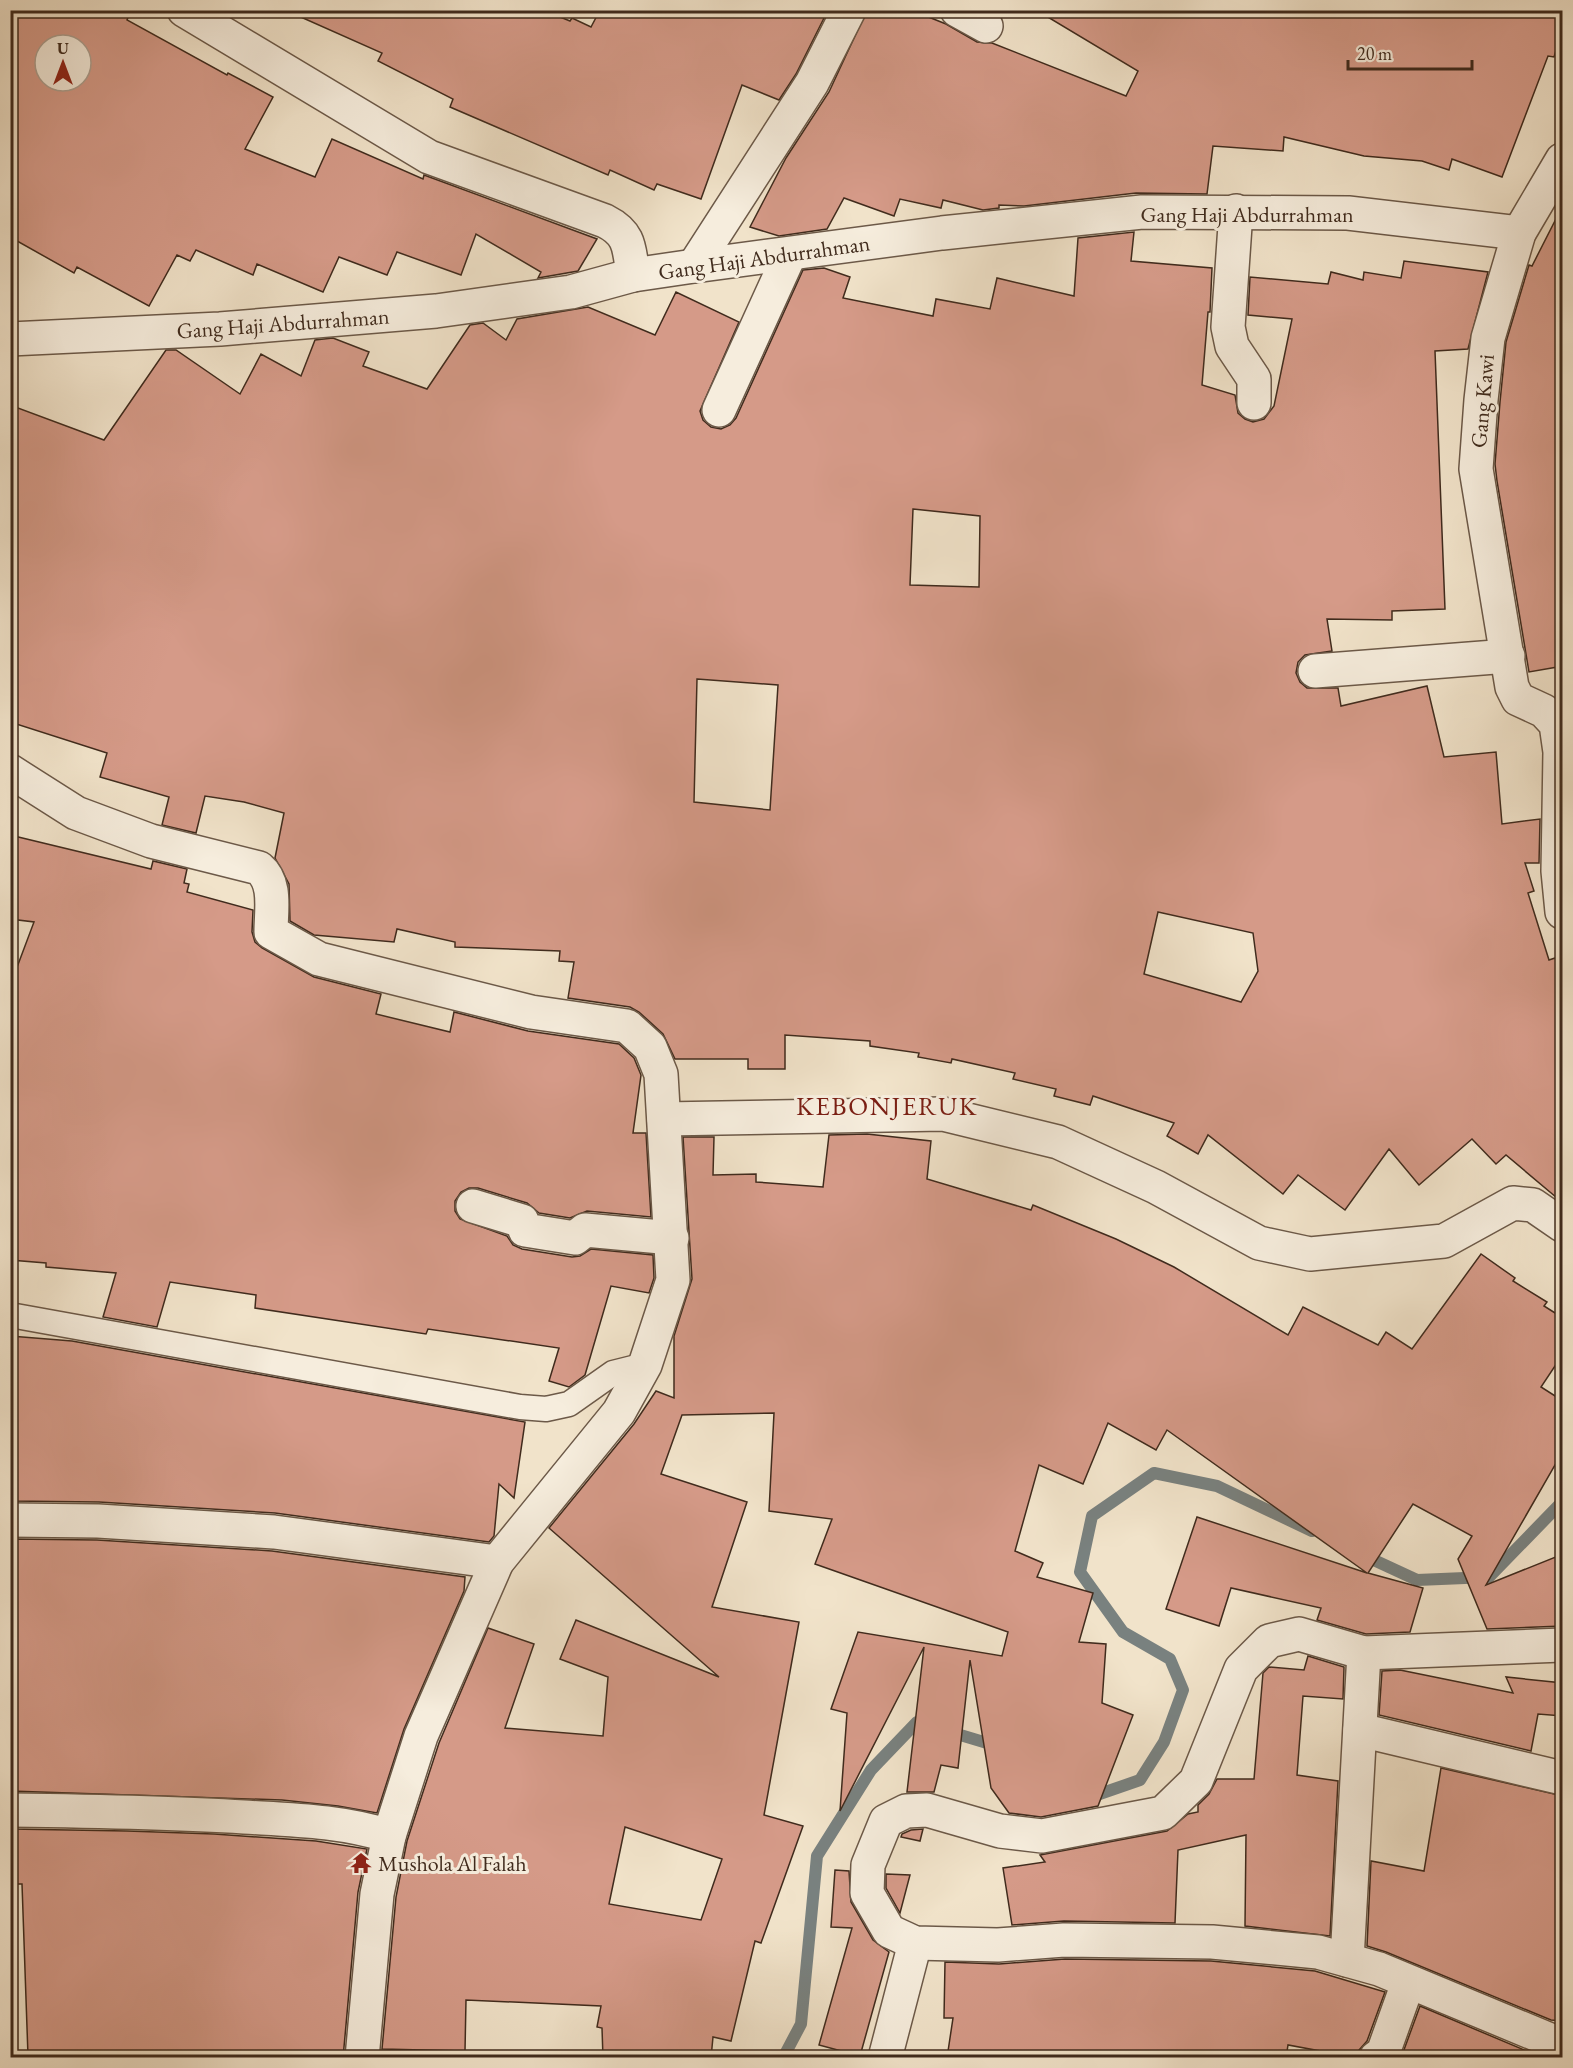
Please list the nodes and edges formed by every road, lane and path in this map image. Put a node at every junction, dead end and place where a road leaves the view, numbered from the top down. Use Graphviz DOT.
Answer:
graph roads {
  1 [pos="184,10"];
  2 [pos="849,10"];
  3 [pos="957,10"];
  4 [pos="986,27"];
  5 [pos="1563,160"];
  6 [pos="1236,211"];
  7 [pos="1519,232"];
  8 [pos="790,254"];
  9 [pos="694,266"];
  10 [pos="633,275"];
  11 [pos="10,339"];
  12 [pos="1254,403"];
  13 [pos="719,410"];
  14 [pos="1508,656"];
  15 [pos="1315,671"];
  16 [pos="10,771"];
  17 [pos="1563,912"];
  18 [pos="664,1119"];
  19 [pos="474,1206"];
  20 [pos="1563,1225"];
  21 [pos="672,1238"];
  22 [pos="10,1315"];
  23 [pos="645,1365"];
  24 [pos="10,1520"];
  25 [pos="497,1562"];
  26 [pos="1563,1645"];
  27 [pos="1364,1653"];
  28 [pos="1360,1730"];
  29 [pos="1563,1778"];
  30 [pos="10,1810"];
  31 [pos="389,1836"];
  32 [pos="915,1943"];
  33 [pos="1347,1960"];
  34 [pos="1408,1983"];
  35 [pos="1563,2045"];
  36 [pos="363,2058"];
  37 [pos="885,2058"];
  38 [pos="1376,2058"];
  1 -- 10 [label="street"];
  2 -- 9 [label="street"];
  3 -- 4 [label="street"];
  5 -- 7 [label="street, Gang Kawi"];
  6 -- 7 [label="street, Gang Haji Abdurrahman"];
  6 -- 8 [label="street, Gang Haji Abdurrahman"];
  6 -- 12 [label="street"];
  7 -- 14 [label="street, Gang Kawi"];
  8 -- 9 [label="street, Gang Haji Abdurrahman"];
  8 -- 13 [label="street"];
  9 -- 10 [label="street, Gang Haji Abdurrahman"];
  10 -- 11 [label="street, Gang Haji Abdurrahman"];
  14 -- 15 [label="street"];
  14 -- 17 [label="street, Gang Kawi"];
  16 -- 18 [label="street"];
  18 -- 20 [label="street"];
  18 -- 21 [label="street"];
  19 -- 21 [label="street"];
  21 -- 23 [label="street"];
  22 -- 23 [label="lane"];
  23 -- 25 [label="street"];
  24 -- 25 [label="street"];
  25 -- 31 [label="street"];
  26 -- 27 [label="street"];
  27 -- 28 [label="street"];
  27 -- 32 [label="street"];
  28 -- 29 [label="street"];
  28 -- 33 [label="street"];
  30 -- 31 [label="street"];
  31 -- 36 [label="street"];
  32 -- 33 [label="street"];
  32 -- 37 [label="street"];
  33 -- 34 [label="street"];
  34 -- 35 [label="street"];
  34 -- 38 [label="street"];
}
